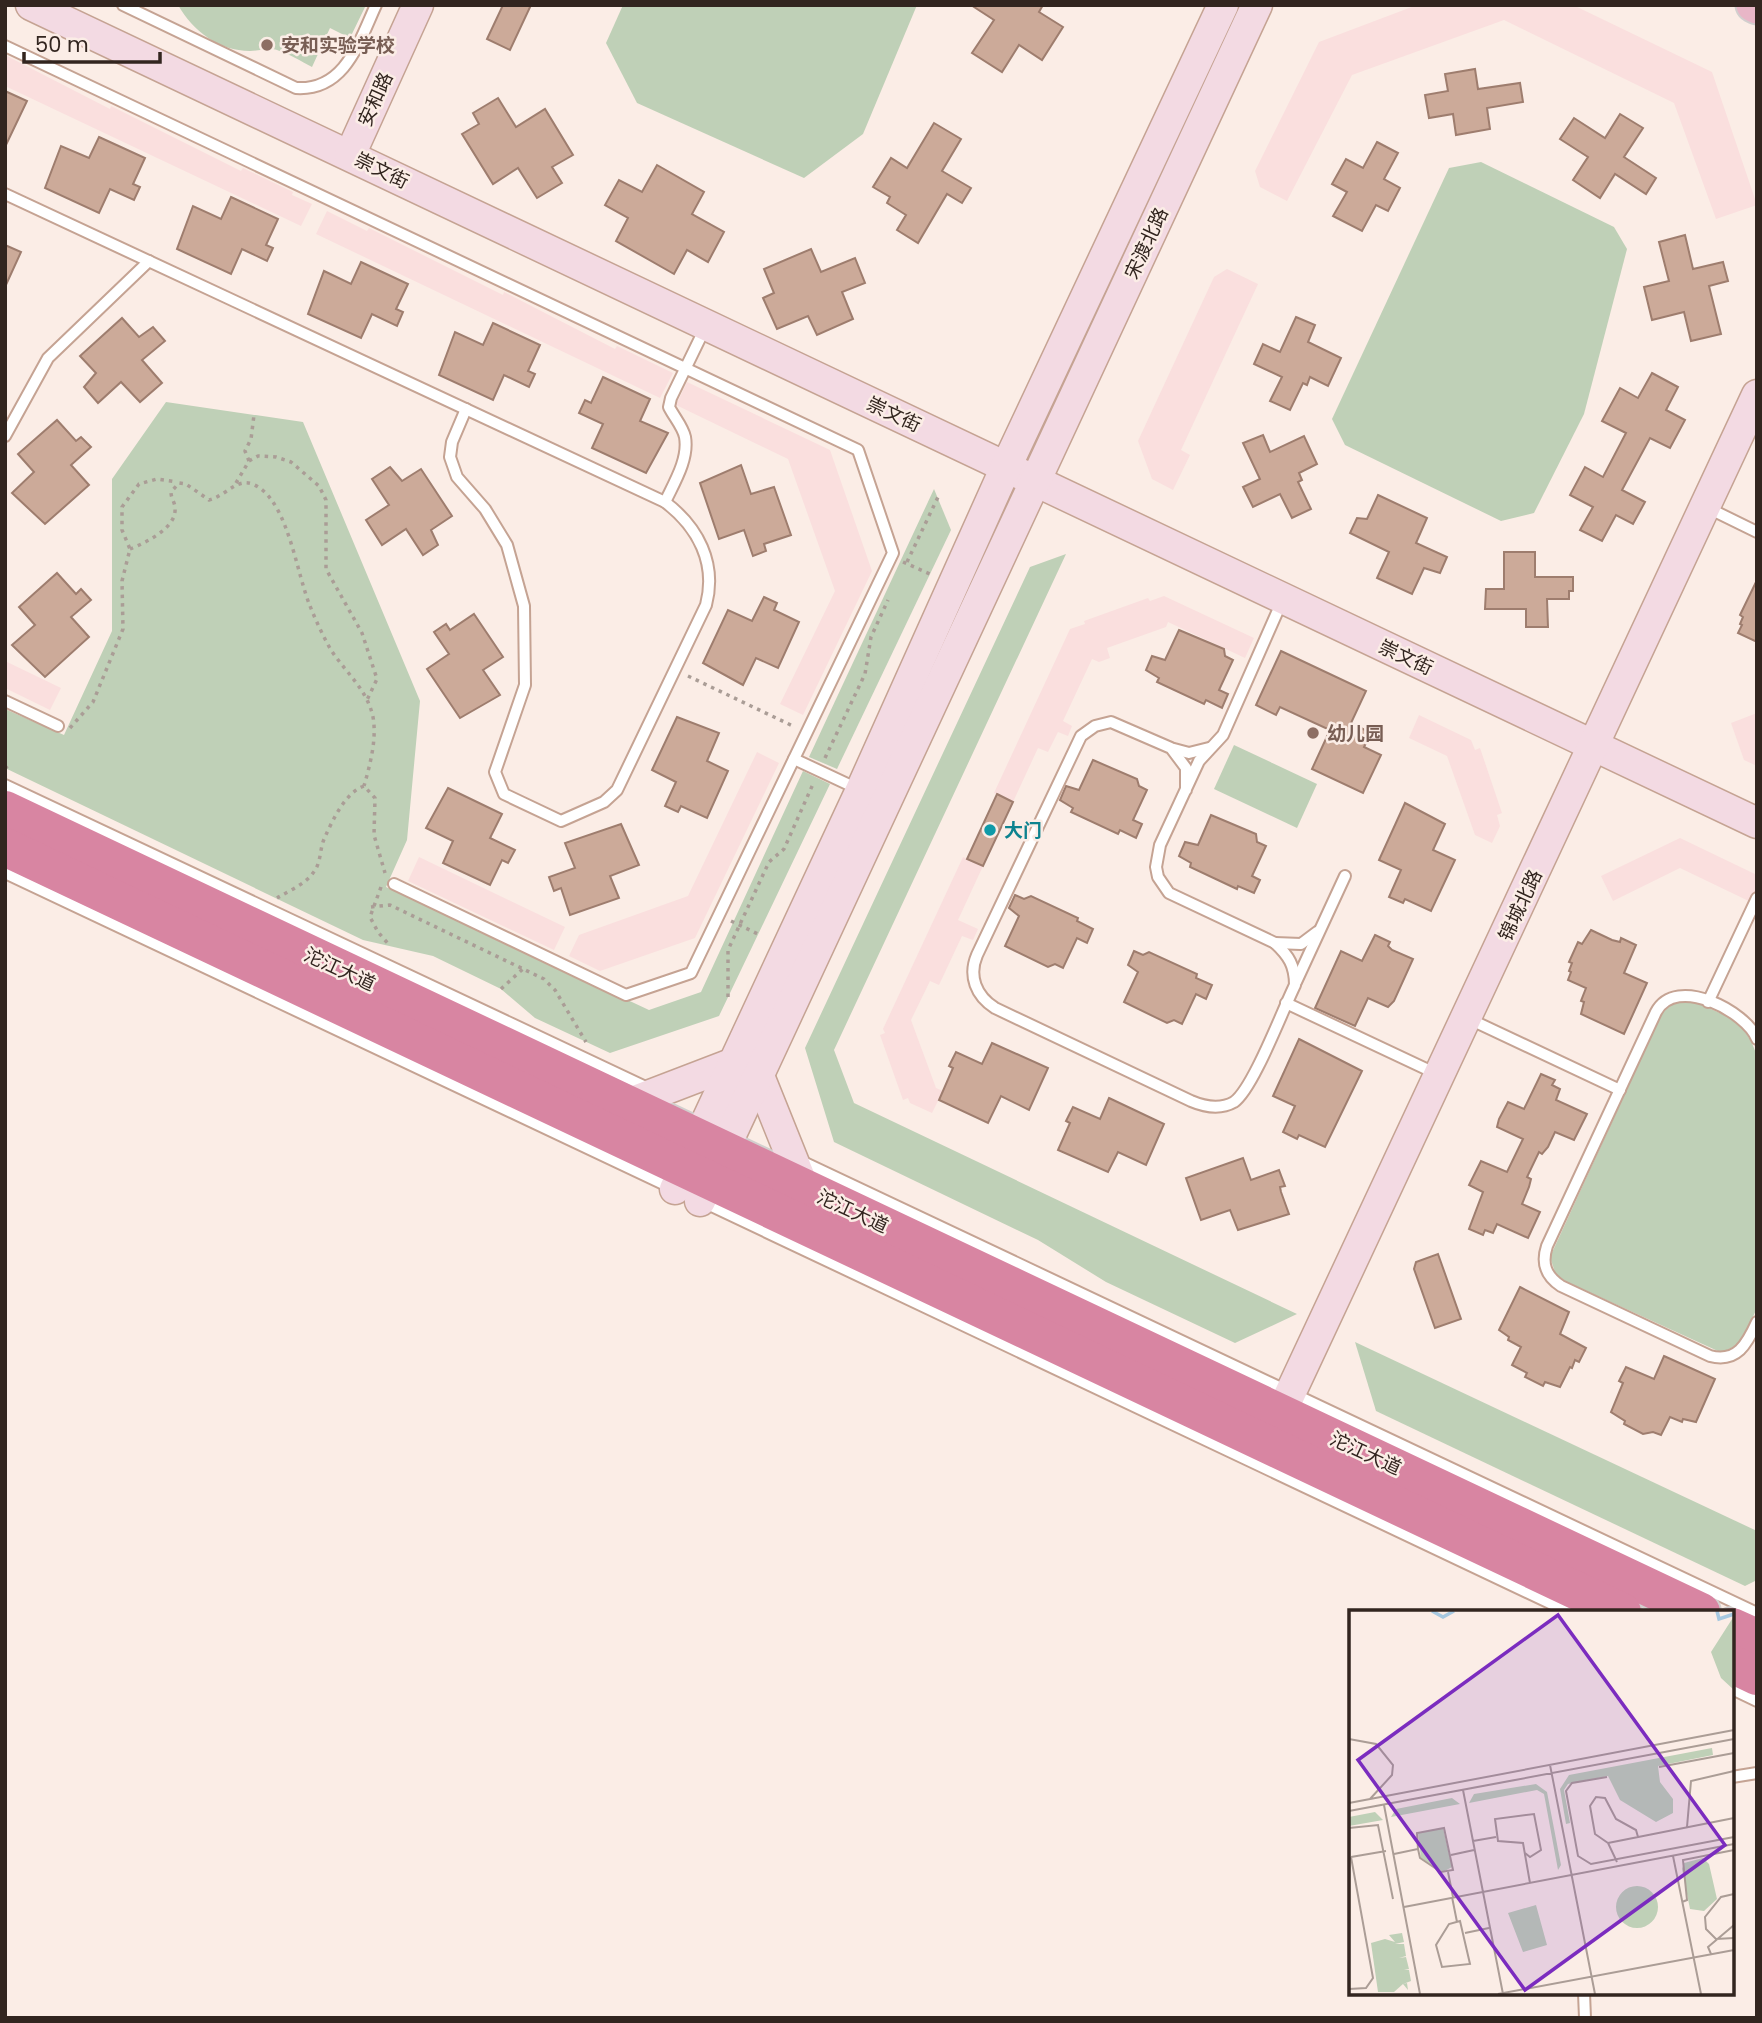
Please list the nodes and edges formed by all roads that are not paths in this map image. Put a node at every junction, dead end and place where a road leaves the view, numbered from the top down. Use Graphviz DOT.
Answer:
graph roads {
  1 [pos="31,5"];
  2 [pos="123,5"];
  3 [pos="376,5"];
  4 [pos="418,5"];
  5 [pos="1223,5"];
  6 [pos="1257,5"];
  7 [pos="5,46"];
  8 [pos="350,155"];
  9 [pos="5,194"];
  10 [pos="149,261"];
  11 [pos="707,325"];
  12 [pos="685,369"];
  13 [pos="1757,395"];
  14 [pos="466,409"];
  15 [pos="5,436"];
  16 [pos="1006,467"];
  17 [pos="1035,480"];
  18 [pos="665,502"];
  19 [pos="1705,507"];
  20 [pos="1757,532"];
  21 [pos="1283,598"];
  22 [pos="5,701"];
  23 [pos="58,726"];
  24 [pos="1594,747"];
  25 [pos="1171,748"];
  26 [pos="1209,748"];
  27 [pos="794,759"];
  28 [pos="5,785"];
  29 [pos="861,790"];
  30 [pos="1186,790"];
  31 [pos="5,810"];
  32 [pos="1757,823"];
  33 [pos="5,847"];
  34 [pos="5,873"];
  35 [pos="1345,876"];
  36 [pos="394,884"];
  37 [pos="1757,898"];
  38 [pos="1320,929"];
  39 [pos="1275,943"];
  40 [pos="1294,985"];
  41 [pos="1708,1002"];
  42 [pos="1286,1003"];
  43 [pos="1467,1018"];
  44 [pos="1757,1039"];
  45 [pos="746,1070"];
  46 [pos="1440,1076"];
  47 [pos="1620,1090"];
  48 [pos="642,1098"];
  49 [pos="699,1171"];
  50 [pos="798,1172"];
  51 [pos="1757,1322"];
  52 [pos="1286,1403"];
  53 [pos="1565,1610"];
  54 [pos="1618,1610"];
  55 [pos="1697,1610"];
  56 [pos="1757,1613"];
  57 [pos="1734,1628"];
  58 [pos="1757,1638"];
  59 [pos="1734,1665"];
  60 [pos="1757,1675"];
  61 [pos="1734,1690"];
  62 [pos="1757,1701"];
  63 [pos="1757,1773"];
  64 [pos="1734,1777"];
  65 [pos="1584,1995"];
  66 [pos="1585,2018"];
  1 -- 8 [label="street, 崇文街"];
  2 -- 3 [label="lane"];
  4 -- 8 [label="street, 安和路"];
  5 -- 16 [label="street, 宋渡北路"];
  6 -- 17 [label="street, 宋渡北路"];
  7 -- 12 [label="lane"];
  8 -- 11 [label="street, 崇文街"];
  9 -- 10 [label="lane"];
  10 -- 14 [label="lane"];
  10 -- 15 [label="lane"];
  11 -- 12 [label="lane"];
  11 -- 16 [label="street, 崇文街"];
  12 -- 18 [label="lane"];
  12 -- 27 [label="lane"];
  13 -- 19 [label="street, 锦城北路"];
  14 -- 18 [label="lane"];
  14 -- 18 [label="lane"];
  16 -- 17 [label="street, 崇文街"];
  16 -- 29 [label="street, 宋渡北路"];
  17 -- 21 [label="street, 崇文街"];
  17 -- 45 [label="street, 宋渡北路"];
  19 -- 20 [label="lane"];
  19 -- 24 [label="street, 锦城北路"];
  21 -- 24 [label="street, 崇文街"];
  21 -- 26 [label="lane"];
  22 -- 23 [label="lane"];
  24 -- 32 [label="street, 崇文街"];
  24 -- 43 [label="street, 锦城北路"];
  25 -- 26 [label="lane"];
  25 -- 30 [label="lane"];
  25 -- 42 [label="lane"];
  26 -- 30 [label="lane"];
  27 -- 29 [label="lane"];
  27 -- 36 [label="lane"];
  28 -- 48 [label="lane"];
  29 -- 45 [label="street, 宋渡北路"];
  30 -- 39 [label="lane"];
  31 -- 48 [label="highway, 沱江大道"];
  33 -- 49 [label="highway, 沱江大道"];
  34 -- 49 [label="lane"];
  35 -- 38 [label="lane"];
  37 -- 41 [label="lane"];
  38 -- 39 [label="lane"];
  38 -- 40 [label="lane"];
  39 -- 40 [label="lane"];
  40 -- 42 [label="lane"];
  41 -- 44 [label="lane"];
  41 -- 47 [label="lane"];
  42 -- 46 [label="lane"];
  43 -- 46 [label="street, 锦城北路"];
  43 -- 47 [label="lane"];
  45 -- 48 [label="street"];
  45 -- 49 [label="street"];
  45 -- 50 [label="street"];
  46 -- 52 [label="street, 锦城北路"];
  47 -- 51 [label="lane"];
  48 -- 49 [label="highway, 沱江大道"];
  49 -- 50 [label="highway, 沱江大道"];
  49 -- 53 [label="lane"];
  49 -- 54 [label="highway, 沱江大道"];
  50 -- 52 [label="highway, 沱江大道"];
  52 -- 55 [label="highway, 沱江大道"];
  52 -- 56 [label="lane"];
  57 -- 58 [label="highway"];
  59 -- 60 [label="highway"];
  61 -- 62 [label="lane"];
  63 -- 64 [label="lane"];
  65 -- 66 [label="lane"];
}
